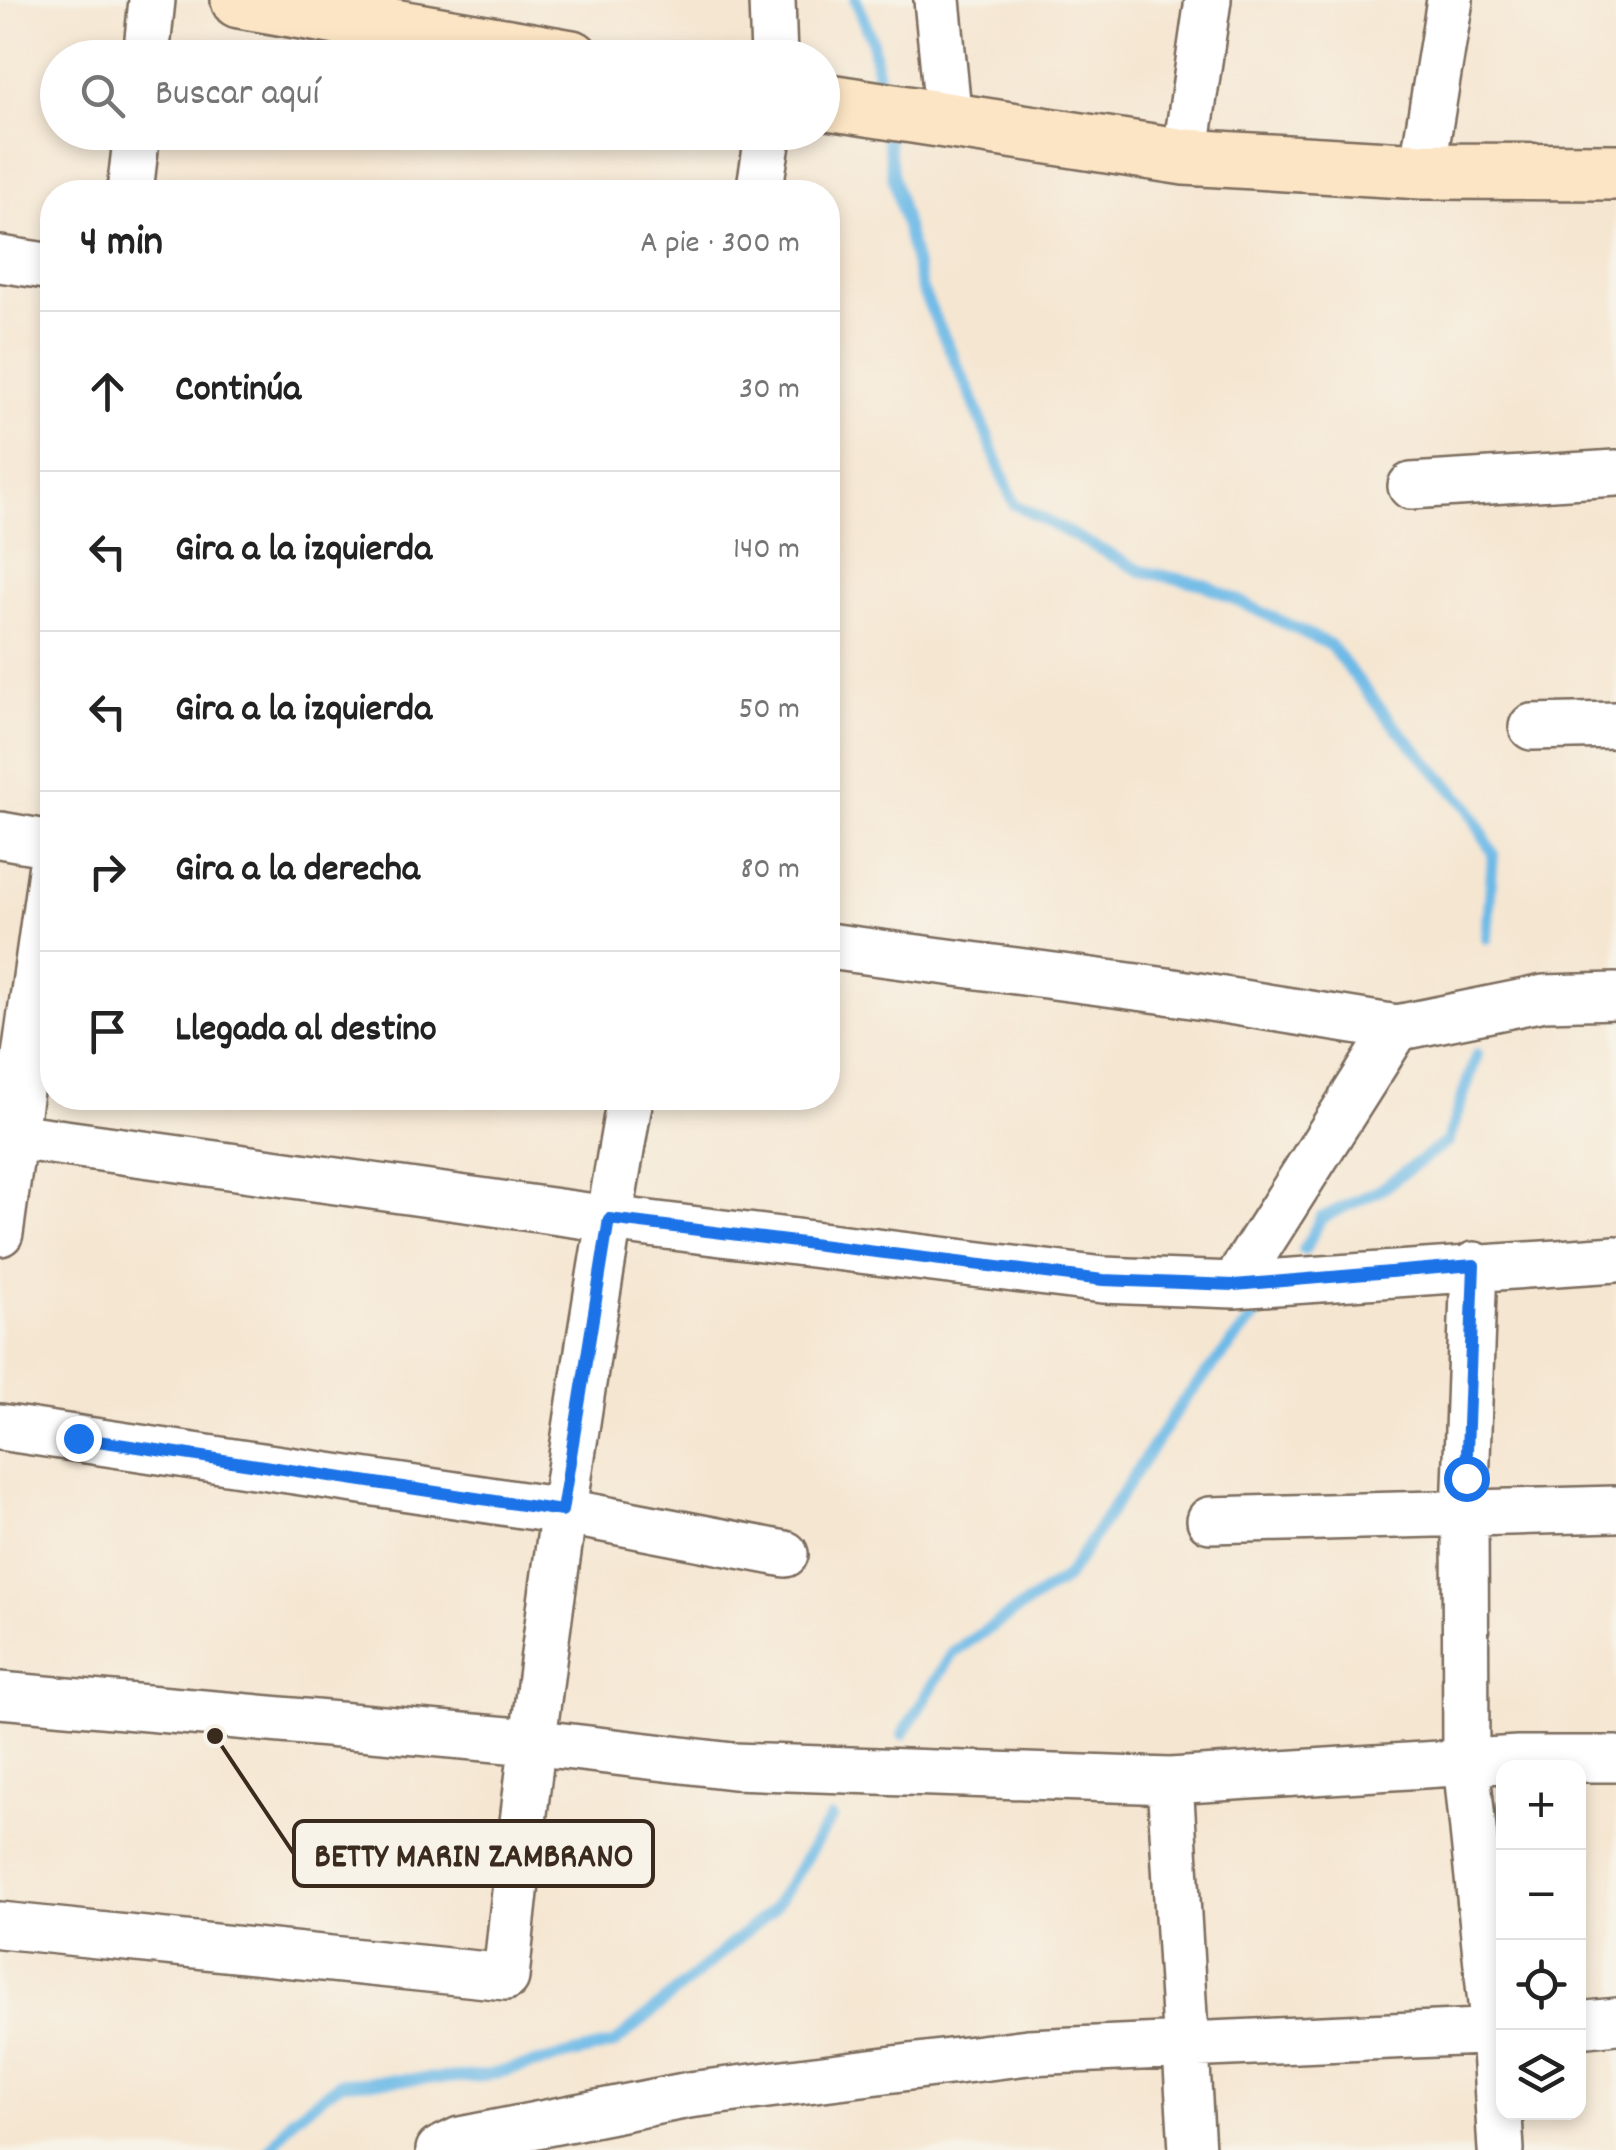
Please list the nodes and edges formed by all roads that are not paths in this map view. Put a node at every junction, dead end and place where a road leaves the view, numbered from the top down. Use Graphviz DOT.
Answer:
graph roads {
  1 [pos="152,0"];
  2 [pos="239,0"];
  3 [pos="772,0"];
  4 [pos="938,0"];
  5 [pos="1208,0"];
  6 [pos="1450,0"];
  7 [pos="148,40"];
  8 [pos="469,40"];
  9 [pos="773,40"];
  10 [pos="840,103"];
  11 [pos="927,118"];
  12 [pos="135,150"];
  13 [pos="766,150"];
  14 [pos="1185,158"];
  15 [pos="1422,171"];
  16 [pos="1616,172"];
  17 [pos="131,180"];
  18 [pos="761,180"];
  19 [pos="0,259"];
  20 [pos="40,265"];
  21 [pos="1616,473"];
  22 [pos="1411,486"];
  23 [pos="1616,725"];
  24 [pos="1532,728"];
  25 [pos="0,834"];
  26 [pos="40,842"];
  27 [pos="40,937"];
  28 [pos="840,948"];
  29 [pos="1616,996"];
  30 [pos="1397,1028"];
  31 [pos="628,1110"];
  32 [pos="7,1136"];
  33 [pos="609,1219"];
  34 [pos="0,1233"];
  35 [pos="1616,1259"];
  36 [pos="1474,1265"];
  37 [pos="1234,1285"];
  38 [pos="0,1427"];
  39 [pos="1616,1509"];
  40 [pos="562,1511"];
  41 [pos="1465,1513"];
  42 [pos="1210,1520"];
  43 [pos="784,1554"];
  44 [pos="0,1695"];
  45 [pos="530,1742"];
  46 [pos="1616,1759"];
  47 [pos="1466,1762"];
  48 [pos="1170,1782"];
  49 [pos="0,1925"];
  50 [pos="1616,2022"];
  51 [pos="1586,2024"];
  52 [pos="1499,2030"];
  53 [pos="1496,2031"];
  54 [pos="1187,2046"];
  55 [pos="1500,2120"];
  56 [pos="438,2150"];
  57 [pos="1192,2150"];
  58 [pos="1501,2150"];
  1 -- 7 [label="street"];
  2 -- 8 [label="street"];
  3 -- 9 [label="street"];
  4 -- 11 [label="street"];
  5 -- 14 [label="street"];
  6 -- 15 [label="street"];
  10 -- 11 [label="street"];
  11 -- 14 [label="street"];
  12 -- 17 [label="street"];
  13 -- 18 [label="street"];
  14 -- 15 [label="street"];
  15 -- 16 [label="street"];
  19 -- 20 [label="street"];
  21 -- 22 [label="street"];
  23 -- 24 [label="street"];
  25 -- 26 [label="street"];
  27 -- 32 [label="street"];
  28 -- 30 [label="street"];
  29 -- 30 [label="street"];
  30 -- 37 [label="street"];
  31 -- 33 [label="street"];
  32 -- 33 [label="street"];
  32 -- 34 [label="street"];
  33 -- 37 [label="street"];
  33 -- 40 [label="street"];
  35 -- 36 [label="street"];
  36 -- 37 [label="street"];
  36 -- 41 [label="street"];
  38 -- 40 [label="street"];
  39 -- 41 [label="street"];
  40 -- 43 [label="street"];
  40 -- 45 [label="street"];
  41 -- 42 [label="street"];
  41 -- 47 [label="street"];
  44 -- 45 [label="street"];
  45 -- 48 [label="street"];
  45 -- 49 [label="street"];
  46 -- 47 [label="street"];
  47 -- 48 [label="street"];
  47 -- 52 [label="street"];
  48 -- 54 [label="street"];
  50 -- 51 [label="street"];
  53 -- 54 [label="street"];
  54 -- 56 [label="street"];
  54 -- 57 [label="street"];
  55 -- 58 [label="street"];
}
